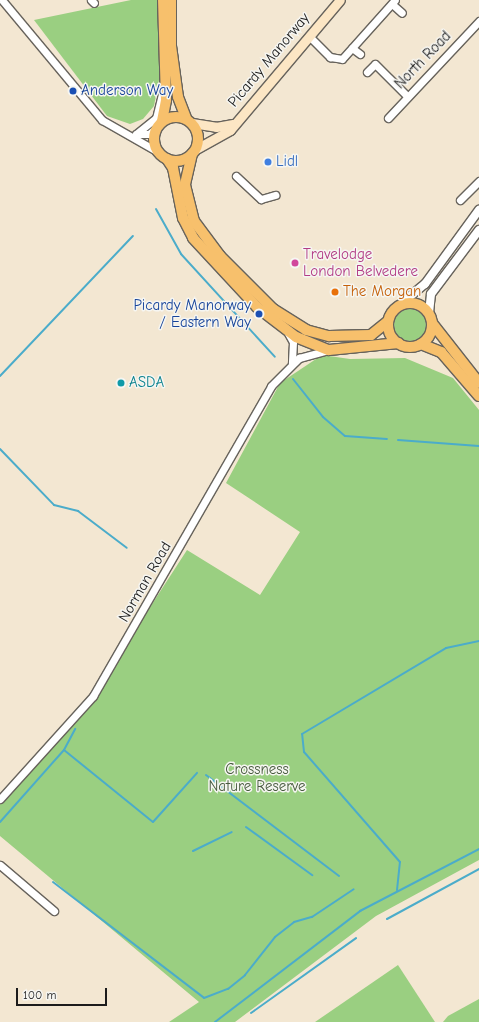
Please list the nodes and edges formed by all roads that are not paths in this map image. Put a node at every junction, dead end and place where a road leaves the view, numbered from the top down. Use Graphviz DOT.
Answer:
graph roads {
  1 [pos="2,0"];
  2 [pos="163,0"];
  3 [pos="171,0"];
  4 [pos="340,0"];
  5 [pos="393,2"];
  6 [pos="402,13"];
  7 [pos="479,21"];
  8 [pos="308,36"];
  9 [pos="352,48"];
  10 [pos="360,54"];
  11 [pos="367,72"];
  12 [pos="165,83"];
  13 [pos="407,96"];
  14 [pos="388,118"];
  15 [pos="189,120"];
  16 [pos="238,122"];
  17 [pos="160,124"];
  18 [pos="136,134"];
  19 [pos="127,135"];
  20 [pos="194,152"];
  21 [pos="163,156"];
  22 [pos="236,176"];
  23 [pos="479,181"];
  24 [pos="275,195"];
  25 [pos="461,199"];
  26 [pos="479,210"];
  27 [pos="479,230"];
  28 [pos="402,304"];
  29 [pos="431,318"];
  30 [pos="388,321"];
  31 [pos="286,330"];
  32 [pos="399,344"];
  33 [pos="421,344"];
  34 [pos="329,350"];
  35 [pos="289,366"];
  36 [pos="478,383"];
  37 [pos="479,396"];
  38 [pos="0,799"];
  39 [pos="0,865"];
  40 [pos="54,911"];
  1 -- 19 [label="street"];
  2 -- 12 [label="main road"];
  3 -- 15 [label="main road"];
  4 -- 8 [label="main road, Picardy Manorway"];
  5 -- 6 [label="street"];
  5 -- 9 [label="street"];
  7 -- 13 [label="street, North Road"];
  8 -- 9 [label="street"];
  8 -- 16 [label="main road, Picardy Manorway"];
  9 -- 10 [label="street"];
  11 -- 13 [label="street"];
  12 -- 17 [label="main road"];
  12 -- 18 [label="street"];
  13 -- 14 [label="street, North Road"];
  15 -- 16 [label="main road, Picardy Manorway"];
  15 -- 17 [label="main road"];
  15 -- 20 [label="main road"];
  16 -- 20 [label="main road, Picardy Manorway"];
  17 -- 18 [label="street"];
  17 -- 21 [label="main road"];
  18 -- 19 [label="street"];
  19 -- 21 [label="street"];
  20 -- 21 [label="main road"];
  20 -- 30 [label="main road"];
  21 -- 31 [label="main road"];
  22 -- 24 [label="street"];
  23 -- 25 [label="street"];
  26 -- 28 [label="street"];
  27 -- 29 [label="street"];
  28 -- 29 [label="main road"];
  28 -- 30 [label="main road"];
  29 -- 33 [label="main road"];
  29 -- 36 [label="main road"];
  30 -- 32 [label="main road"];
  31 -- 34 [label="main road"];
  31 -- 35 [label="street"];
  32 -- 33 [label="main road"];
  32 -- 34 [label="main road"];
  33 -- 37 [label="main road"];
  34 -- 35 [label="street, Norman Road"];
  35 -- 38 [label="street, Norman Road"];
  39 -- 40 [label="street"];
}
